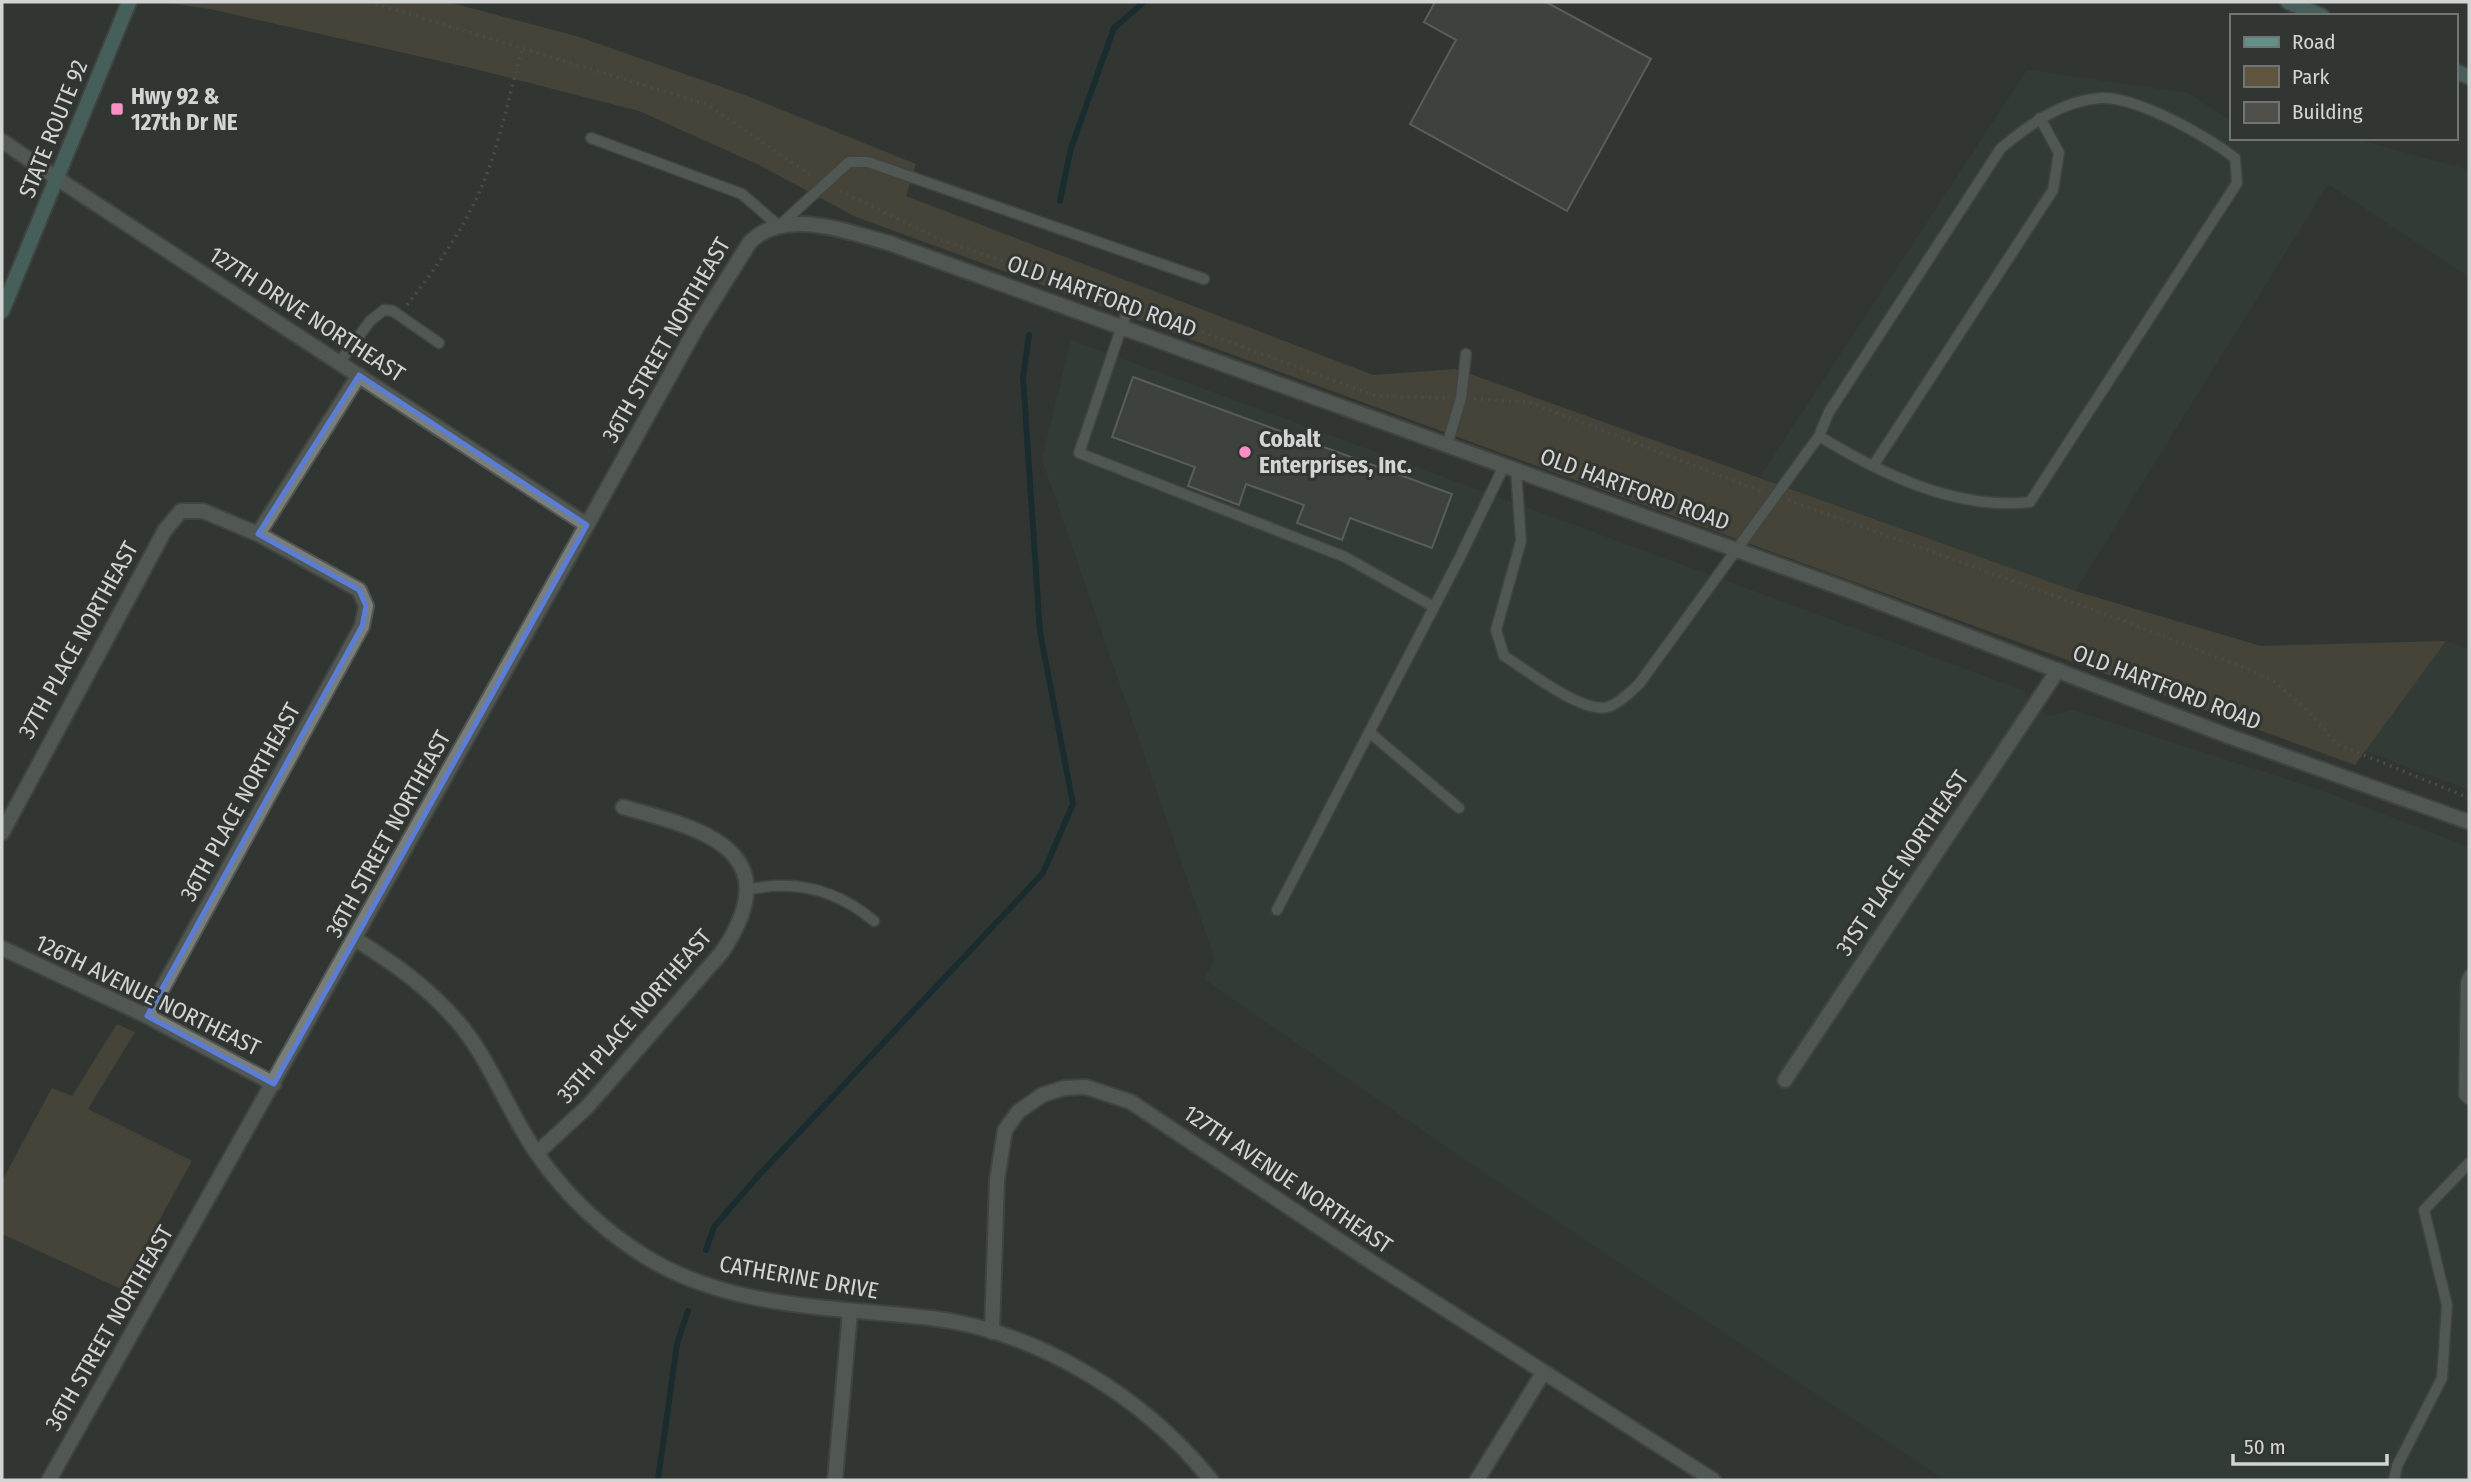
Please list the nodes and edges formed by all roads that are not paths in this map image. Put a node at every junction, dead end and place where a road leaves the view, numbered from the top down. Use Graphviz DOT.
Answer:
graph roads {
  1 [pos="2288,2"];
  2 [pos="129,3"];
  3 [pos="2317,14"];
  4 [pos="2040,118"];
  5 [pos="591,138"];
  6 [pos="2,141"];
  7 [pos="58,179"];
  8 [pos="779,226"];
  9 [pos="1204,279"];
  10 [pos="1129,305"];
  11 [pos="2,311"];
  12 [pos="1121,327"];
  13 [pos="439,343"];
  14 [pos="1466,354"];
  15 [pos="339,363"];
  16 [pos="359,375"];
  17 [pos="1819,436"];
  18 [pos="1447,445"];
  19 [pos="1873,466"];
  20 [pos="1510,468"];
  21 [pos="587,525"];
  22 [pos="258,534"];
  23 [pos="1738,550"];
  24 [pos="1434,607"];
  25 [pos="2058,670"];
  26 [pos="1369,732"];
  27 [pos="623,807"];
  28 [pos="1459,808"];
  29 [pos="2469,822"];
  30 [pos="2,833"];
  31 [pos="747,890"];
  32 [pos="1277,910"];
  33 [pos="874,921"];
  34 [pos="355,939"];
  35 [pos="2,948"];
  36 [pos="2469,975"];
  37 [pos="147,1017"];
  38 [pos="1785,1080"];
  39 [pos="274,1083"];
  40 [pos="2469,1100"];
  41 [pos="537,1153"];
  42 [pos="2469,1163"];
  43 [pos="850,1312"];
  44 [pos="992,1332"];
  45 [pos="1543,1373"];
  46 [pos="49,1480"];
  47 [pos="835,1480"];
  48 [pos="1211,1480"];
  49 [pos="1477,1480"];
  50 [pos="1713,1480"];
  51 [pos="2394,1480"];
  1 -- 3 [label="main road"];
  2 -- 7 [label="main road, STATE ROUTE 92"];
  4 -- 17 [label="lane"];
  4 -- 19 [label="lane"];
  4 -- 19 [label="lane"];
  5 -- 8 [label="lane"];
  6 -- 7 [label="street, 127TH DRIVE NORTHEAST"];
  7 -- 11 [label="main road, STATE ROUTE 92"];
  7 -- 15 [label="street, 127TH DRIVE NORTHEAST"];
  8 -- 9 [label="lane"];
  8 -- 12 [label="street, OLD HARTFORD ROAD"];
  8 -- 21 [label="street, 36TH STREET NORTHEAST"];
  10 -- 12 [label="lane"];
  12 -- 18 [label="street, OLD HARTFORD ROAD"];
  12 -- 24 [label="lane"];
  13 -- 15 [label="lane"];
  14 -- 18 [label="lane"];
  15 -- 16 [label="street, 127TH DRIVE NORTHEAST"];
  16 -- 21 [label="street, 127TH DRIVE NORTHEAST"];
  16 -- 22 [label="street"];
  17 -- 19 [label="lane"];
  17 -- 23 [label="lane"];
  18 -- 20 [label="street, OLD HARTFORD ROAD"];
  20 -- 23 [label="street, OLD HARTFORD ROAD"];
  20 -- 23 [label="lane"];
  20 -- 24 [label="lane"];
  21 -- 34 [label="street, 36TH STREET NORTHEAST"];
  22 -- 30 [label="street, 37TH PLACE NORTHEAST"];
  22 -- 37 [label="street, 36TH PLACE NORTHEAST"];
  23 -- 25 [label="street, OLD HARTFORD ROAD"];
  24 -- 26 [label="lane"];
  25 -- 29 [label="street, OLD HARTFORD ROAD"];
  25 -- 38 [label="street, 31ST PLACE NORTHEAST"];
  26 -- 28 [label="lane"];
  26 -- 32 [label="lane"];
  27 -- 31 [label="street"];
  31 -- 33 [label="lane"];
  31 -- 41 [label="street, 35TH PLACE NORTHEAST"];
  34 -- 39 [label="street, 36TH STREET NORTHEAST"];
  34 -- 41 [label="street, CATHERINE DRIVE"];
  35 -- 37 [label="street, 126TH AVENUE NORTHEAST"];
  36 -- 40 [label="lane"];
  37 -- 39 [label="street, 126TH AVENUE NORTHEAST"];
  39 -- 46 [label="street, 36TH STREET NORTHEAST"];
  41 -- 43 [label="street, CATHERINE DRIVE"];
  42 -- 51 [label="lane"];
  43 -- 44 [label="street, CATHERINE DRIVE"];
  43 -- 47 [label="street"];
  44 -- 45 [label="street, 127TH AVENUE NORTHEAST"];
  44 -- 48 [label="street, CATHERINE DRIVE"];
  45 -- 49 [label="street"];
  45 -- 50 [label="street, 127TH AVENUE NORTHEAST"];
}
